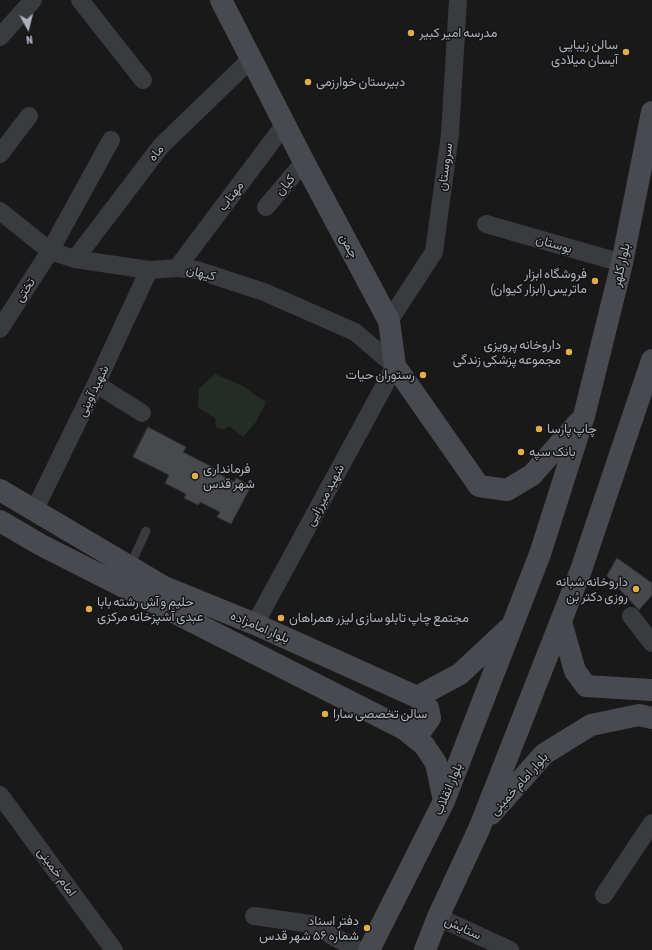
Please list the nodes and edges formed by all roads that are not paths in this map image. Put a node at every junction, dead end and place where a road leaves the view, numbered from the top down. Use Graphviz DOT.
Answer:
graph roads {
  1 [pos="80,0"];
  2 [pos="222,0"];
  3 [pos="458,0"];
  4 [pos="27,2"];
  5 [pos="0,37"];
  6 [pos="251,59"];
  7 [pos="143,80"];
  8 [pos="652,112"];
  9 [pos="29,116"];
  10 [pos="285,124"];
  11 [pos="110,140"];
  12 [pos="0,154"];
  13 [pos="304,162"];
  14 [pos="266,207"];
  15 [pos="0,211"];
  16 [pos="486,224"];
  17 [pos="50,251"];
  18 [pos="75,259"];
  19 [pos="622,263"];
  20 [pos="177,268"];
  21 [pos="150,270"];
  22 [pos="389,321"];
  23 [pos="0,329"];
  24 [pos="395,366"];
  25 [pos="651,371"];
  26 [pos="96,384"];
  27 [pos="142,413"];
  28 [pos="584,416"];
  29 [pos="0,490"];
  30 [pos="34,510"];
  31 [pos="0,522"];
  32 [pos="146,532"];
  33 [pos="130,566"];
  34 [pos="631,616"];
  35 [pos="561,622"];
  36 [pos="514,623"];
  37 [pos="256,624"];
  38 [pos="652,642"];
  39 [pos="652,690"];
  40 [pos="417,697"];
  41 [pos="652,718"];
  42 [pos="404,729"];
  43 [pos="0,795"];
  44 [pos="444,802"];
  45 [pos="652,823"];
  46 [pos="479,829"];
  47 [pos="604,895"];
  48 [pos="254,916"];
  49 [pos="438,917"];
  50 [pos="114,950"];
  51 [pos="358,950"];
  52 [pos="369,950"];
  53 [pos="425,950"];
  54 [pos="510,950"];
  1 -- 7 [label="street"];
  2 -- 6 [label="main road, چمن"];
  3 -- 22 [label="street, سروستان"];
  4 -- 5 [label="street"];
  6 -- 10 [label="main road, چمن"];
  6 -- 18 [label="street, ماه"];
  8 -- 19 [label="main road, بلوار کلهر"];
  9 -- 12 [label="street"];
  10 -- 13 [label="main road, چمن"];
  10 -- 20 [label="street, مهتاب"];
  11 -- 17 [label="street, تختی"];
  13 -- 14 [label="street, کیان"];
  13 -- 22 [label="main road, چمن"];
  15 -- 17 [label="street, کیهان"];
  16 -- 19 [label="street, بوستان"];
  17 -- 18 [label="street, کیهان"];
  17 -- 23 [label="street, تختی"];
  18 -- 21 [label="street, کیهان"];
  19 -- 28 [label="main road, بلوار کلهر"];
  20 -- 21 [label="street, کیهان"];
  20 -- 24 [label="street, کیهان"];
  21 -- 26 [label="street, شهید آوینی"];
  22 -- 24 [label="main road, چمن"];
  24 -- 28 [label="main road, چمن"];
  24 -- 37 [label="street, شهید میرزایی"];
  25 -- 35 [label="main road"];
  26 -- 27 [label="street"];
  26 -- 30 [label="street, شهید آوینی"];
  28 -- 36 [label="main road, بلوار کلهر"];
  29 -- 30 [label="main road, بلوار امامزاده"];
  30 -- 33 [label="main road, بلوار امامزاده"];
  31 -- 42 [label="main road, بلوار امامزاده"];
  32 -- 33 [label="lane"];
  33 -- 37 [label="main road, بلوار امامزاده"];
  34 -- 38 [label="street"];
  35 -- 39 [label="main road"];
  35 -- 46 [label="main road"];
  36 -- 40 [label="main road"];
  36 -- 44 [label="main road, بلوار انقلاب"];
  37 -- 40 [label="main road, بلوار امامزاده"];
  40 -- 42 [label="main road"];
  41 -- 46 [label="main road, بلوار امام خمینی"];
  42 -- 44 [label="main road, بلوار امامزاده"];
  43 -- 50 [label="street, امام خمینی"];
  44 -- 52 [label="main road, بلوار انقلاب"];
  45 -- 47 [label="street"];
  46 -- 49 [label="main road"];
  48 -- 51 [label="street"];
  49 -- 53 [label="main road"];
  49 -- 54 [label="street, ستایش"];
}
